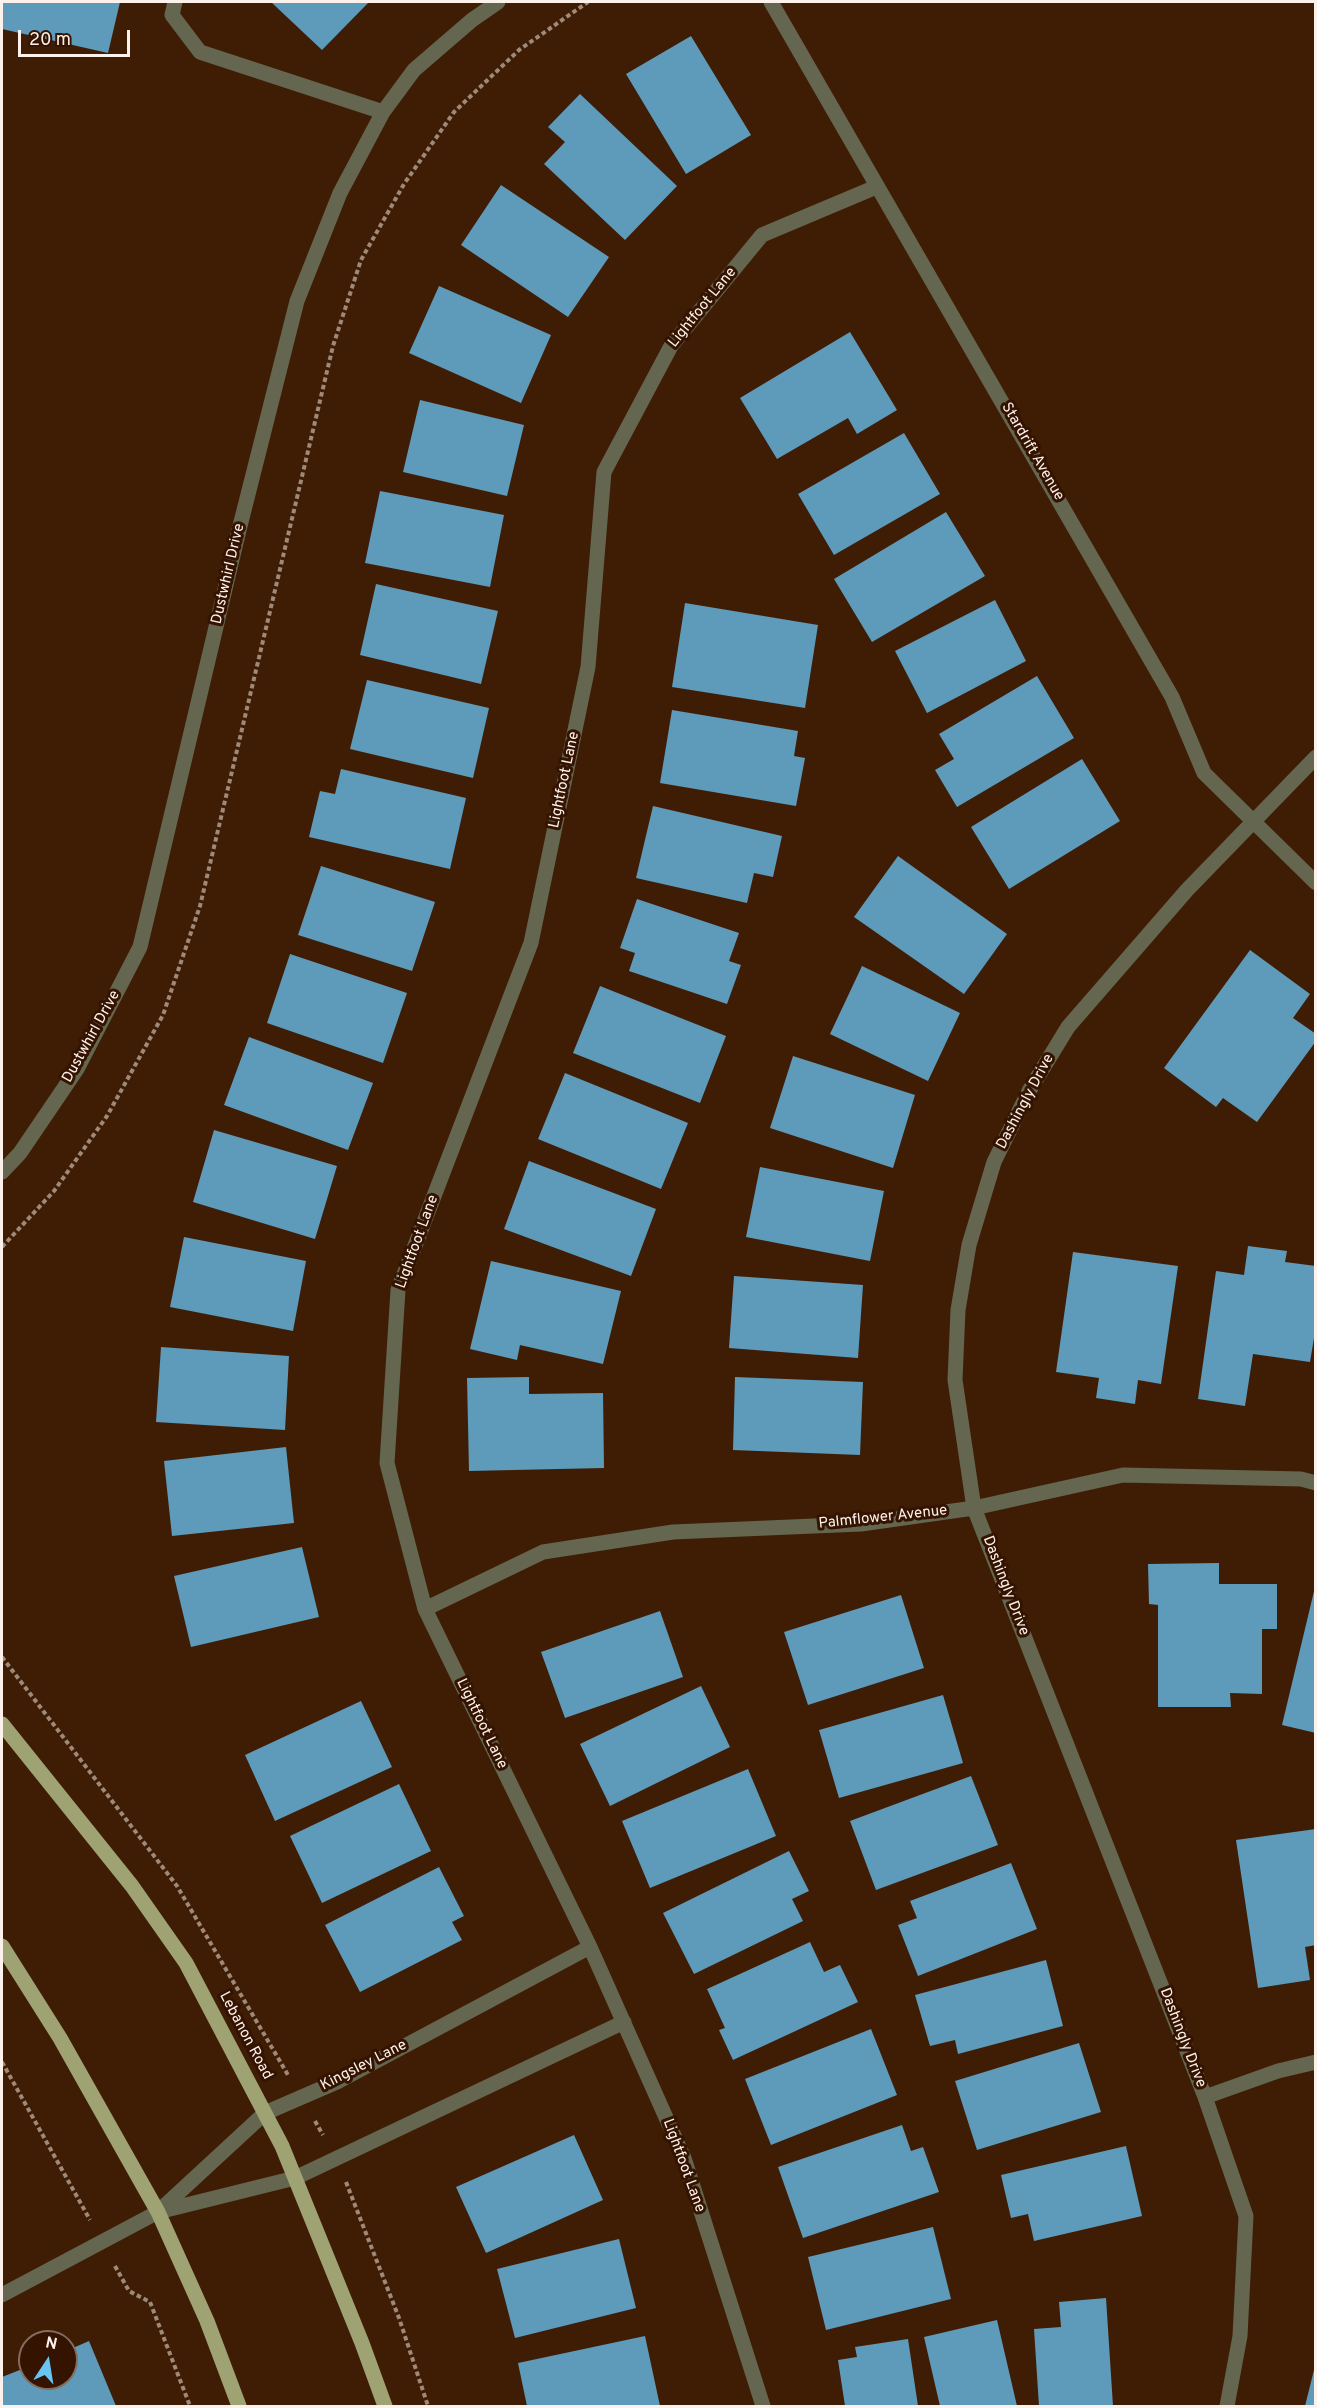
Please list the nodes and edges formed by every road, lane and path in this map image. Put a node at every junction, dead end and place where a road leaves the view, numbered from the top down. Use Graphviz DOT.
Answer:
graph roads {
  1 [pos="175,2"];
  2 [pos="498,2"];
  3 [pos="588,2"];
  4 [pos="771,2"];
  5 [pos="383,112"];
  6 [pos="876,187"];
  7 [pos="1316,757"];
  8 [pos="1252,820"];
  9 [pos="1316,883"];
  10 [pos="2,1172"];
  11 [pos="2,1247"];
  12 [pos="1316,1483"];
  13 [pos="974,1508"];
  14 [pos="425,1609"];
  15 [pos="2,1724"];
  16 [pos="2,1947"];
  17 [pos="590,1947"];
  18 [pos="624,2022"];
  19 [pos="1316,2062"];
  20 [pos="1205,2097"];
  21 [pos="265,2113"];
  22 [pos="295,2178"];
  23 [pos="158,2212"];
  24 [pos="2,2295"];
  25 [pos="239,2406"];
  26 [pos="385,2406"];
  27 [pos="763,2406"];
  28 [pos="1227,2406"];
  1 -- 5 [label="street"];
  2 -- 5 [label="street, Dustwhirl Drive"];
  3 -- 11 [label="path"];
  4 -- 6 [label="street, Stardrift Avenue"];
  5 -- 10 [label="street, Dustwhirl Drive"];
  6 -- 8 [label="street, Stardrift Avenue"];
  6 -- 14 [label="street, Lightfoot Lane"];
  7 -- 8 [label="street, Dashingly Drive"];
  8 -- 9 [label="street, Stardrift Avenue"];
  8 -- 13 [label="street, Dashingly Drive"];
  12 -- 13 [label="street, Palmflower Avenue"];
  13 -- 14 [label="street, Palmflower Avenue"];
  13 -- 20 [label="street, Dashingly Drive"];
  14 -- 17 [label="street, Lightfoot Lane"];
  15 -- 21 [label="main road, Lebanon Road"];
  16 -- 23 [label="main road"];
  17 -- 18 [label="street, Lightfoot Lane"];
  17 -- 21 [label="street, Kingsley Lane"];
  18 -- 22 [label="street, Kingsley Lane"];
  18 -- 27 [label="street, Lightfoot Lane"];
  19 -- 20 [label="street"];
  20 -- 28 [label="street, Dashingly Drive"];
  21 -- 22 [label="main road, Lebanon Road"];
  21 -- 23 [label="street, Kingsley Lane"];
  22 -- 23 [label="street, Kingsley Lane"];
  22 -- 26 [label="main road, Lebanon Road"];
  23 -- 24 [label="street, Kingsley Lane"];
  23 -- 25 [label="main road"];
}
